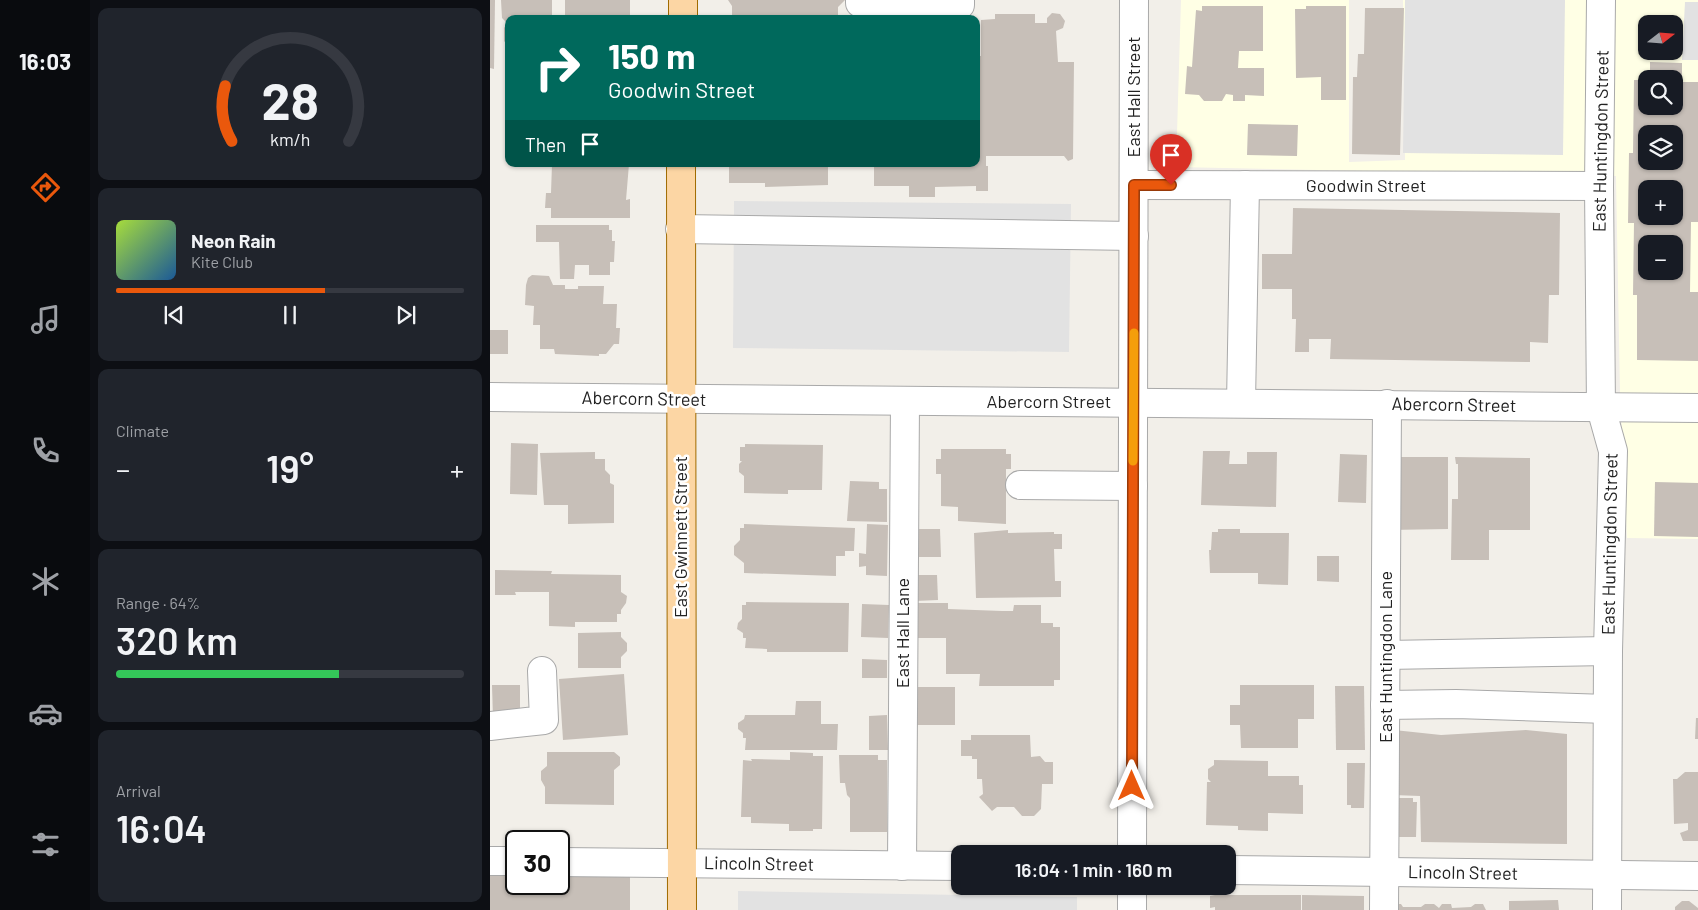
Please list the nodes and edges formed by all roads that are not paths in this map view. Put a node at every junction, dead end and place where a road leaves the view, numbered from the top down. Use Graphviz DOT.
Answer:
graph roads {
  1 [pos="683,0"];
  2 [pos="860,0"];
  3 [pos="960,0"];
  4 [pos="1134,0"];
  5 [pos="1601,0"];
  6 [pos="683,15"];
  7 [pos="680,167"];
  8 [pos="1134,185"];
  9 [pos="1245,186"];
  10 [pos="1599,186"];
  11 [pos="680,229"];
  12 [pos="1134,236"];
  13 [pos="490,397"];
  14 [pos="681,400"];
  15 [pos="904,401"];
  16 [pos="1133,403"];
  17 [pos="1242,403"];
  18 [pos="1387,404"];
  19 [pos="1601,408"];
  20 [pos="1698,408"];
  21 [pos="1020,485"];
  22 [pos="1133,486"];
  23 [pos="1608,651"];
  24 [pos="1386,656"];
  25 [pos="542,671"];
  26 [pos="1386,704"];
  27 [pos="1607,708"];
  28 [pos="490,726"];
  29 [pos="1132,845"];
  30 [pos="490,861"];
  31 [pos="505,861"];
  32 [pos="570,862"];
  33 [pos="682,863"];
  34 [pos="902,866"];
  35 [pos="951,866"];
  36 [pos="1236,870"];
  37 [pos="1385,872"];
  38 [pos="1607,876"];
  39 [pos="1698,876"];
  40 [pos="1132,895"];
  41 [pos="682,910"];
  42 [pos="1132,910"];
  43 [pos="1384,910"];
  44 [pos="1607,910"];
  1 -- 6 [label="main road"];
  2 -- 3 [label="street"];
  4 -- 8 [label="street, East Hall Street"];
  5 -- 10 [label="street, East Huntingdon Street"];
  7 -- 11 [label="main road, East Gwinnett Street"];
  8 -- 9 [label="street, Goodwin Street"];
  8 -- 12 [label="street, East Hall Street"];
  9 -- 10 [label="street, Goodwin Street"];
  9 -- 17 [label="street"];
  10 -- 19 [label="street, East Huntingdon Street"];
  11 -- 12 [label="street"];
  11 -- 14 [label="main road, East Gwinnett Street"];
  12 -- 16 [label="street, East Hall Street"];
  13 -- 14 [label="street, Abercorn Street"];
  14 -- 15 [label="street, Abercorn Street"];
  14 -- 33 [label="main road, East Gwinnett Street"];
  15 -- 16 [label="street, Abercorn Street"];
  15 -- 34 [label="street, East Hall Lane"];
  16 -- 17 [label="street, Abercorn Street"];
  16 -- 22 [label="street, East Hall Street"];
  17 -- 18 [label="street, Abercorn Street"];
  18 -- 19 [label="street, Abercorn Street"];
  18 -- 24 [label="street, East Huntingdon Lane"];
  19 -- 20 [label="street, Abercorn Street"];
  19 -- 23 [label="street, East Huntingdon Street"];
  21 -- 22 [label="street"];
  22 -- 29 [label="street, East Hall Street"];
  23 -- 24 [label="street"];
  23 -- 27 [label="street, East Huntingdon Street"];
  24 -- 26 [label="street, East Huntingdon Lane"];
  25 -- 28 [label="street"];
  26 -- 27 [label="street"];
  26 -- 37 [label="street, East Huntingdon Lane"];
  27 -- 38 [label="street, East Huntingdon Street"];
  30 -- 31 [label="street"];
  32 -- 33 [label="street, Lincoln Street"];
  33 -- 34 [label="street, Lincoln Street"];
  33 -- 41 [label="main road, East Gwinnett Street"];
  34 -- 35 [label="street, Lincoln Street"];
  36 -- 37 [label="street, Lincoln Street"];
  37 -- 38 [label="street, Lincoln Street"];
  37 -- 43 [label="street, East Huntingdon Lane"];
  38 -- 39 [label="street, Lincoln Street"];
  38 -- 44 [label="street, East Huntingdon Street"];
  40 -- 42 [label="street"];
}
